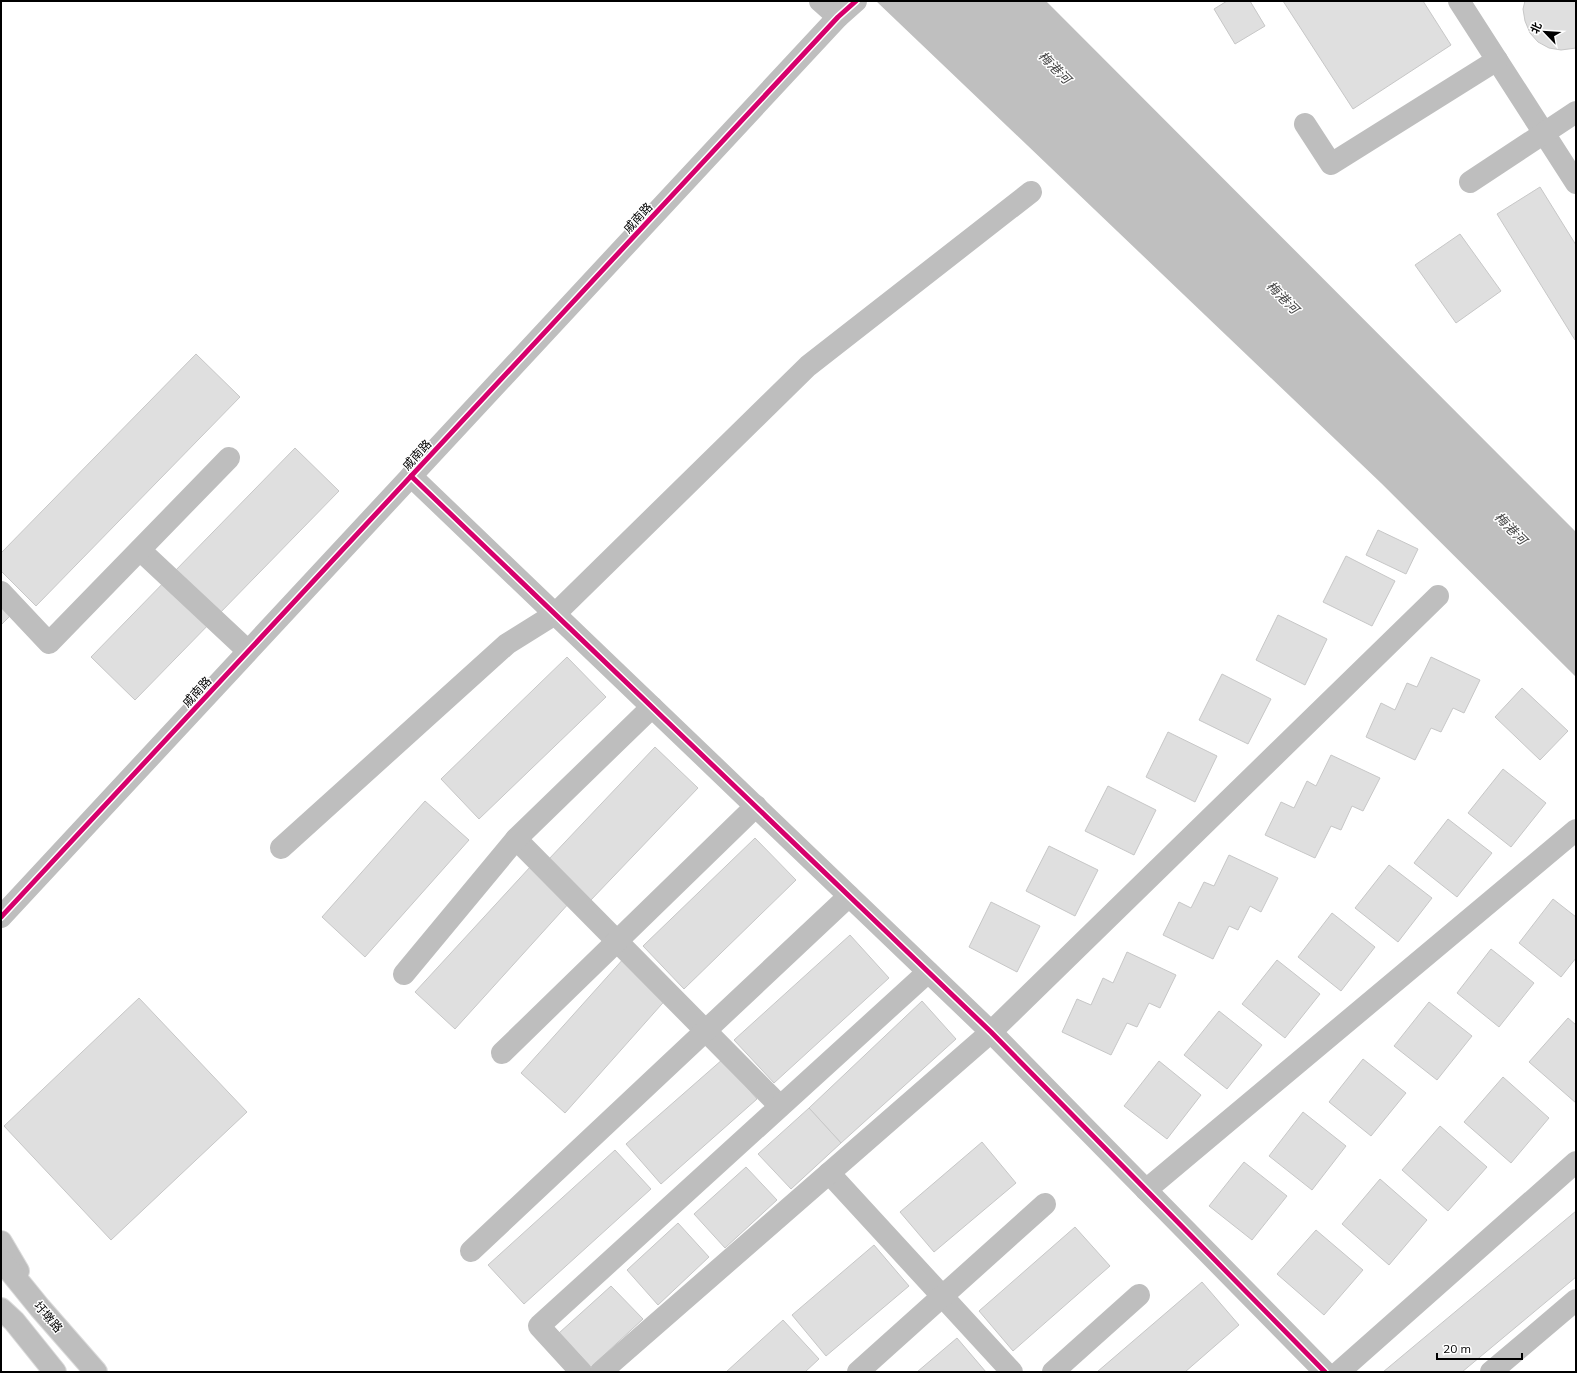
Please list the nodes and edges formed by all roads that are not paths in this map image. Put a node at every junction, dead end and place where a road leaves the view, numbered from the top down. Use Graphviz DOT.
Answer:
graph roads {
  1 [pos="820,1"];
  2 [pos="1459,1"];
  3 [pos="848,9"];
  4 [pos="1498,60"];
  5 [pos="1576,112"];
  6 [pos="1305,124"];
  7 [pos="1544,133"];
  8 [pos="1470,182"];
  9 [pos="1576,183"];
  10 [pos="1031,192"];
  11 [pos="230,458"];
  12 [pos="412,476"];
  13 [pos="140,550"];
  14 [pos="1,592"];
  15 [pos="1438,596"];
  16 [pos="555,614"];
  17 [pos="248,651"];
  18 [pos="652,707"];
  19 [pos="756,806"];
  20 [pos="1576,830"];
  21 [pos="516,838"];
  22 [pos="281,848"];
  23 [pos="849,896"];
  24 [pos="1,917"];
  25 [pos="617,941"];
  26 [pos="928,972"];
  27 [pos="404,974"];
  28 [pos="706,1031"];
  29 [pos="991,1032"];
  30 [pos="502,1053"];
  31 [pos="780,1106"];
  32 [pos="1576,1162"];
  33 [pos="829,1173"];
  34 [pos="1146,1190"];
  35 [pos="1045,1204"];
  36 [pos="1,1242"];
  37 [pos="471,1251"];
  38 [pos="1,1260"];
  39 [pos="1138,1295"];
  40 [pos="942,1296"];
  41 [pos="1576,1300"];
  42 [pos="40,1308"];
  43 [pos="1,1309"];
  44 [pos="55,1372"];
  45 [pos="96,1372"];
  46 [pos="581,1372"];
  47 [pos="602,1372"];
  48 [pos="858,1372"];
  49 [pos="1012,1372"];
  50 [pos="1053,1372"];
  51 [pos="1325,1372"];
  52 [pos="1339,1372"];
  53 [pos="1491,1372"];
  1 -- 3 [label="street"];
  2 -- 4 [label="street"];
  3 -- 12 [label="street, 戚南路"];
  4 -- 6 [label="street"];
  4 -- 7 [label="street"];
  5 -- 7 [label="street"];
  7 -- 8 [label="street"];
  7 -- 9 [label="street"];
  10 -- 16 [label="street"];
  11 -- 13 [label="street"];
  12 -- 16 [label="street"];
  12 -- 17 [label="street, 戚南路"];
  13 -- 14 [label="street"];
  13 -- 17 [label="street"];
  15 -- 29 [label="street"];
  16 -- 18 [label="street"];
  16 -- 22 [label="street"];
  17 -- 24 [label="street, 戚南路"];
  18 -- 19 [label="street"];
  18 -- 21 [label="street"];
  19 -- 23 [label="street"];
  19 -- 25 [label="street"];
  20 -- 34 [label="street"];
  21 -- 25 [label="street"];
  21 -- 27 [label="street"];
  23 -- 26 [label="street"];
  23 -- 28 [label="street"];
  25 -- 28 [label="street"];
  25 -- 30 [label="street"];
  26 -- 29 [label="street"];
  26 -- 31 [label="street"];
  28 -- 31 [label="street"];
  28 -- 37 [label="street"];
  29 -- 33 [label="street"];
  29 -- 34 [label="street"];
  31 -- 46 [label="street"];
  32 -- 52 [label="street"];
  33 -- 40 [label="street"];
  33 -- 47 [label="street"];
  34 -- 51 [label="street"];
  35 -- 40 [label="street"];
  36 -- 42 [label="street"];
  38 -- 42 [label="street, 圩墩路"];
  39 -- 50 [label="street"];
  40 -- 48 [label="street"];
  40 -- 49 [label="street"];
  41 -- 53 [label="street"];
  42 -- 45 [label="street, 圩墩路"];
  43 -- 44 [label="street"];
}
